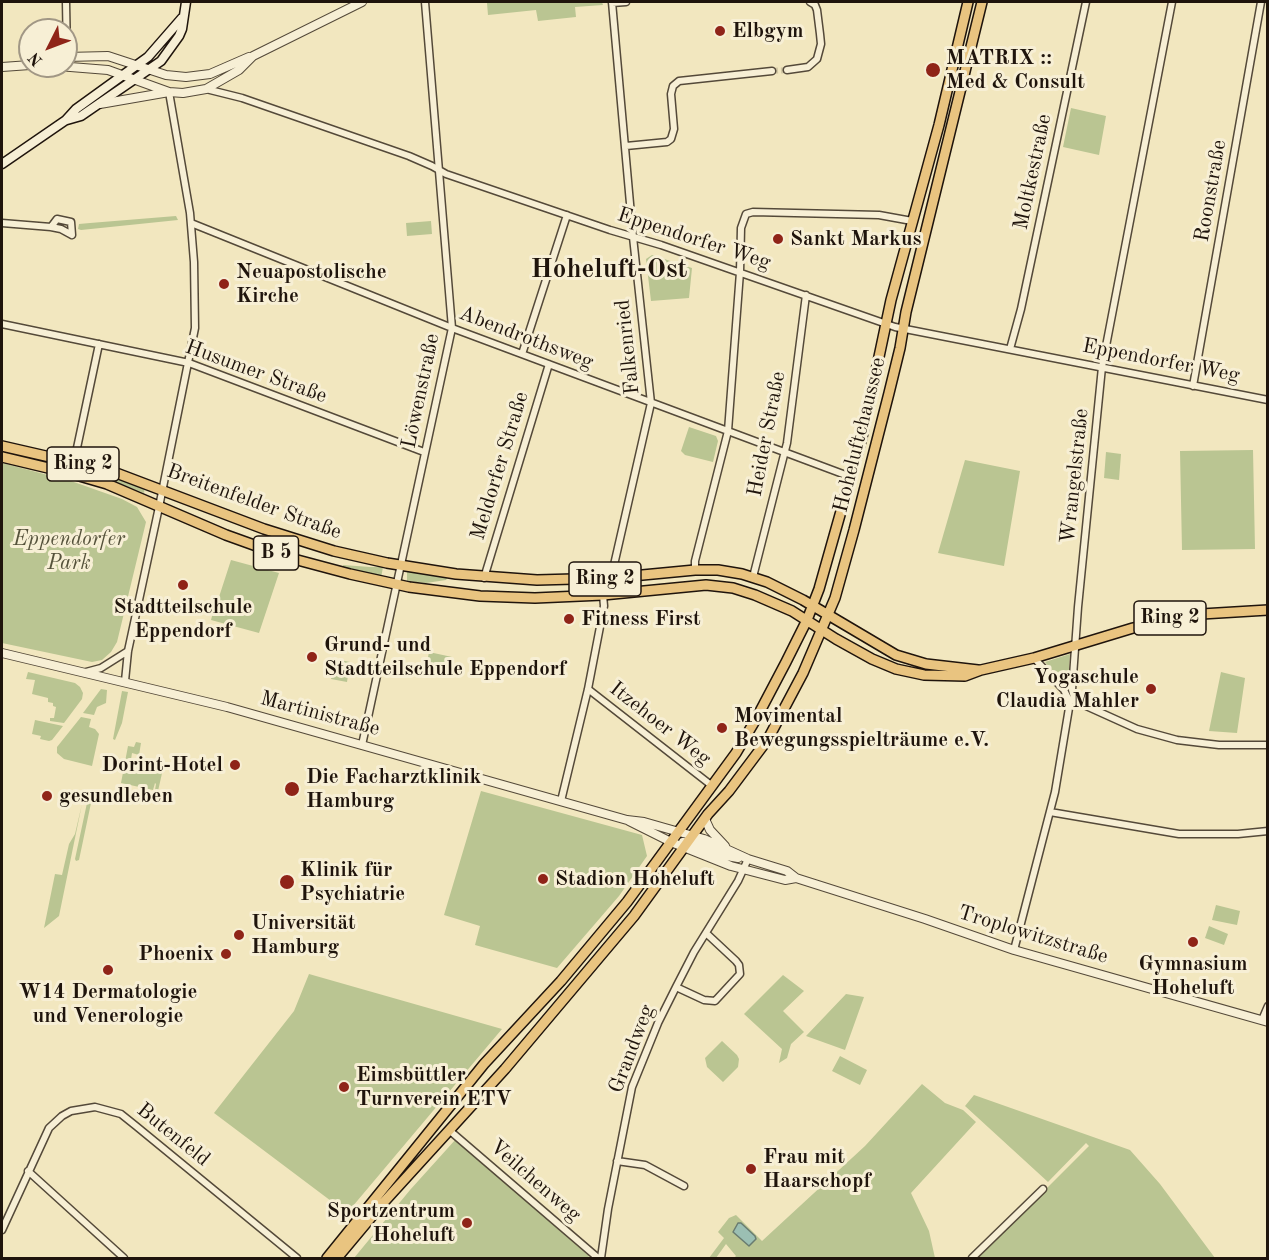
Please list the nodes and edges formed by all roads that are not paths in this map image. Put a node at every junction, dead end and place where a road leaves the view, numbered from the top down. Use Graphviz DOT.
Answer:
graph roads {
  1 [pos="66,2"];
  2 [pos="186,2"];
  3 [pos="362,2"];
  4 [pos="425,2"];
  5 [pos="612,2"];
  6 [pos="626,2"];
  7 [pos="810,2"];
  8 [pos="968,2"];
  9 [pos="982,2"];
  10 [pos="1086,2"];
  11 [pos="1172,2"];
  12 [pos="1261,2"];
  13 [pos="66,18"];
  14 [pos="182,18"];
  15 [pos="78,56"];
  16 [pos="253,56"];
  17 [pos="138,64"];
  18 [pos="18,66"];
  19 [pos="2,67"];
  20 [pos="78,67"];
  21 [pos="149,70"];
  22 [pos="787,70"];
  23 [pos="772,71"];
  24 [pos="123,75"];
  25 [pos="135,79"];
  26 [pos="206,89"];
  27 [pos="169,92"];
  28 [pos="100,104"];
  29 [pos="66,120"];
  30 [pos="626,146"];
  31 [pos="2,164"];
  32 [pos="440,170"];
  33 [pos="567,215"];
  34 [pos="912,221"];
  35 [pos="2,223"];
  36 [pos="191,223"];
  37 [pos="51,227"];
  38 [pos="633,237"];
  39 [pos="740,272"];
  40 [pos="806,295"];
  41 [pos="2,324"];
  42 [pos="886,324"];
  43 [pos="452,328"];
  44 [pos="903,329"];
  45 [pos="99,344"];
  46 [pos="1010,349"];
  47 [pos="522,354"];
  48 [pos="189,363"];
  49 [pos="549,364"];
  50 [pos="1102,368"];
  51 [pos="1193,386"];
  52 [pos="1268,400"];
  53 [pos="651,403"];
  54 [pos="728,431"];
  55 [pos="2,446"];
  56 [pos="424,452"];
  57 [pos="785,452"];
  58 [pos="2,457"];
  59 [pos="74,462"];
  60 [pos="851,477"];
  61 [pos="162,489"];
  62 [pos="159,507"];
  63 [pos="402,565"];
  64 [pos="695,570"];
  65 [pos="753,577"];
  66 [pos="484,578"];
  67 [pos="611,578"];
  68 [pos="397,584"];
  69 [pos="603,595"];
  70 [pos="813,605"];
  71 [pos="1268,610"];
  72 [pos="828,615"];
  73 [pos="807,620"];
  74 [pos="822,630"];
  75 [pos="1076,645"];
  76 [pos="128,651"];
  77 [pos="2,653"];
  78 [pos="1034,658"];
  79 [pos="981,670"];
  80 [pos="84,672"];
  81 [pos="125,681"];
  82 [pos="588,689"];
  83 [pos="1073,701"];
  84 [pos="362,745"];
  85 [pos="1268,745"];
  86 [pos="711,785"];
  87 [pos="561,801"];
  88 [pos="1050,812"];
  89 [pos="705,819"];
  90 [pos="627,820"];
  91 [pos="1268,831"];
  92 [pos="681,839"];
  93 [pos="731,851"];
  94 [pos="748,859"];
  95 [pos="743,870"];
  96 [pos="796,878"];
  97 [pos="706,933"];
  98 [pos="1014,950"];
  99 [pos="676,987"];
  100 [pos="1268,1006"];
  101 [pos="1265,1021"];
  102 [pos="449,1130"];
  103 [pos="617,1161"];
  104 [pos="28,1171"];
  105 [pos="684,1186"];
  106 [pos="1043,1189"];
  107 [pos="2,1230"];
  108 [pos="124,1258"];
  109 [pos="297,1258"];
  110 [pos="327,1258"];
  111 [pos="337,1258"];
  112 [pos="599,1258"];
  113 [pos="972,1258"];
  1 -- 13 [label="street"];
  2 -- 14 [label="main road"];
  3 -- 16 [label="street"];
  4 -- 32 [label="street, Löwenstraße"];
  5 -- 6 [label="street"];
  5 -- 30 [label="street, Falkenried"];
  7 -- 22 [label="street"];
  8 -- 34 [label="main road, Hoheluftchaussee"];
  9 -- 44 [label="main road, Hoheluftchaussee"];
  10 -- 46 [label="street, Moltkestraße"];
  11 -- 50 [label="street, Wrangelstraße"];
  12 -- 51 [label="street, Roonstraße"];
  14 -- 17 [label="main road"];
  14 -- 21 [label="main road"];
  15 -- 17 [label="street"];
  16 -- 21 [label="street"];
  16 -- 26 [label="street"];
  17 -- 21 [label="street"];
  17 -- 24 [label="main road"];
  18 -- 19 [label="street"];
  20 -- 24 [label="street, Eppendorfer Weg"];
  21 -- 25 [label="main road"];
  23 -- 30 [label="street"];
  24 -- 25 [label="street, Eppendorfer Weg"];
  24 -- 29 [label="main road"];
  25 -- 27 [label="street, Eppendorfer Weg"];
  25 -- 28 [label="main road"];
  26 -- 27 [label="street, Eppendorfer Weg"];
  26 -- 32 [label="street, Eppendorfer Weg"];
  27 -- 28 [label="street"];
  27 -- 36 [label="street"];
  28 -- 29 [label="main road"];
  29 -- 31 [label="main road"];
  30 -- 38 [label="street, Falkenried"];
  32 -- 33 [label="street, Eppendorfer Weg"];
  32 -- 43 [label="street, Löwenstraße"];
  33 -- 38 [label="street, Eppendorfer Weg"];
  33 -- 47 [label="street"];
  34 -- 39 [label="street"];
  34 -- 42 [label="main road, Hoheluftchaussee"];
  35 -- 37 [label="street"];
  36 -- 43 [label="street, Abendrothsweg"];
  36 -- 48 [label="street"];
  38 -- 39 [label="street, Eppendorfer Weg"];
  38 -- 53 [label="street, Falkenried"];
  39 -- 40 [label="street, Eppendorfer Weg"];
  39 -- 54 [label="street"];
  40 -- 42 [label="street, Eppendorfer Weg"];
  40 -- 57 [label="street, Heider Straße"];
  41 -- 45 [label="street, Husumer Straße"];
  42 -- 44 [label="street, Eppendorfer Weg"];
  42 -- 60 [label="main road, Hoheluftchaussee"];
  43 -- 47 [label="street, Abendrothsweg"];
  43 -- 56 [label="street, Löwenstraße"];
  44 -- 46 [label="street, Eppendorfer Weg"];
  44 -- 72 [label="main road, Hoheluftchaussee"];
  45 -- 48 [label="street, Husumer Straße"];
  45 -- 59 [label="street"];
  46 -- 50 [label="street, Eppendorfer Weg"];
  47 -- 49 [label="street, Abendrothsweg"];
  48 -- 56 [label="street, Husumer Straße"];
  48 -- 61 [label="street"];
  49 -- 53 [label="street, Abendrothsweg"];
  49 -- 66 [label="street, Meldorfer Straße"];
  50 -- 51 [label="street, Eppendorfer Weg"];
  50 -- 75 [label="street, Wrangelstraße"];
  51 -- 52 [label="street, Eppendorfer Weg"];
  53 -- 54 [label="street, Abendrothsweg"];
  53 -- 67 [label="street, Falkenried"];
  54 -- 57 [label="street, Abendrothsweg"];
  54 -- 64 [label="street"];
  55 -- 59 [label="main road, Breitenfelder Straße / Ring 2"];
  56 -- 63 [label="street, Löwenstraße"];
  57 -- 60 [label="street, Abendrothsweg"];
  57 -- 65 [label="street, Heider Straße"];
  58 -- 62 [label="main road, Breitenfelder Straße / B 5"];
  59 -- 61 [label="main road, Breitenfelder Straße / Ring 2"];
  60 -- 70 [label="main road, Hoheluftchaussee"];
  61 -- 62 [label="street"];
  61 -- 63 [label="main road, Breitenfelder Straße / Ring 2"];
  62 -- 68 [label="main road, Breitenfelder Straße / B 5"];
  62 -- 76 [label="street"];
  63 -- 66 [label="main road, Breitenfelder Straße / Ring 2"];
  63 -- 68 [label="street, Löwenstraße"];
  64 -- 65 [label="main road, Breitenfelder Straße / Ring 2"];
  64 -- 67 [label="main road, Breitenfelder Straße / Ring 2"];
  65 -- 70 [label="main road, Breitenfelder Straße / Ring 2"];
  66 -- 67 [label="main road, Breitenfelder Straße / Ring 2"];
  68 -- 69 [label="main road, Breitenfelder Straße / Ring 2"];
  68 -- 84 [label="street, Löwenstraße"];
  69 -- 73 [label="main road, Breitenfelder Straße / Ring 2"];
  69 -- 82 [label="street"];
  70 -- 72 [label="main road, Ring 2"];
  70 -- 73 [label="main road, Hoheluftchaussee"];
  71 -- 75 [label="main road, Ring 2"];
  72 -- 74 [label="main road, Hoheluftchaussee"];
  72 -- 79 [label="main road, Ring 2"];
  73 -- 74 [label="main road, Ring 2"];
  73 -- 86 [label="main road, Hoheluftchaussee"];
  74 -- 79 [label="main road, Ring 2"];
  74 -- 89 [label="main road, Hoheluftchaussee"];
  75 -- 78 [label="main road, Ring 2"];
  75 -- 83 [label="street, Wrangelstraße"];
  76 -- 80 [label="street"];
  76 -- 81 [label="street"];
  77 -- 80 [label="street, Martinistraße"];
  78 -- 79 [label="main road, Ring 2"];
  78 -- 83 [label="street"];
  80 -- 81 [label="street, Martinistraße"];
  81 -- 84 [label="street, Martinistraße"];
  82 -- 86 [label="street, Itzehoer Weg"];
  82 -- 87 [label="street"];
  83 -- 85 [label="street"];
  83 -- 88 [label="street, Wrangelstraße"];
  84 -- 87 [label="street, Martinistraße"];
  86 -- 92 [label="main road, Hoheluftchaussee"];
  87 -- 90 [label="street, Martinistraße"];
  88 -- 91 [label="street"];
  88 -- 98 [label="street, Wrangelstraße"];
  89 -- 92 [label="main road, Hoheluftchaussee"];
  89 -- 93 [label="street"];
  90 -- 92 [label="street, Martinistraße"];
  90 -- 92 [label="street, Martinistraße"];
  92 -- 93 [label="street, Troplowitzstraße"];
  92 -- 94 [label="street"];
  92 -- 95 [label="street, Troplowitzstraße"];
  92 -- 102 [label="main road"];
  92 -- 110 [label="main road"];
  93 -- 94 [label="street, Troplowitzstraße"];
  94 -- 95 [label="street, Grandweg"];
  94 -- 96 [label="street, Troplowitzstraße"];
  95 -- 96 [label="street, Troplowitzstraße"];
  95 -- 97 [label="street, Grandweg"];
  96 -- 98 [label="street, Troplowitzstraße"];
  97 -- 99 [label="street, Grandweg"];
  97 -- 99 [label="street, Grandweg"];
  98 -- 101 [label="street, Troplowitzstraße"];
  99 -- 103 [label="street, Grandweg"];
  100 -- 101 [label="street"];
  102 -- 111 [label="main road"];
  102 -- 112 [label="street, Veilchenweg"];
  103 -- 105 [label="street"];
  103 -- 112 [label="street, Grandweg"];
  104 -- 107 [label="street, Butenfeld"];
  104 -- 108 [label="street"];
  104 -- 109 [label="street, Butenfeld"];
  106 -- 113 [label="street"];
}
